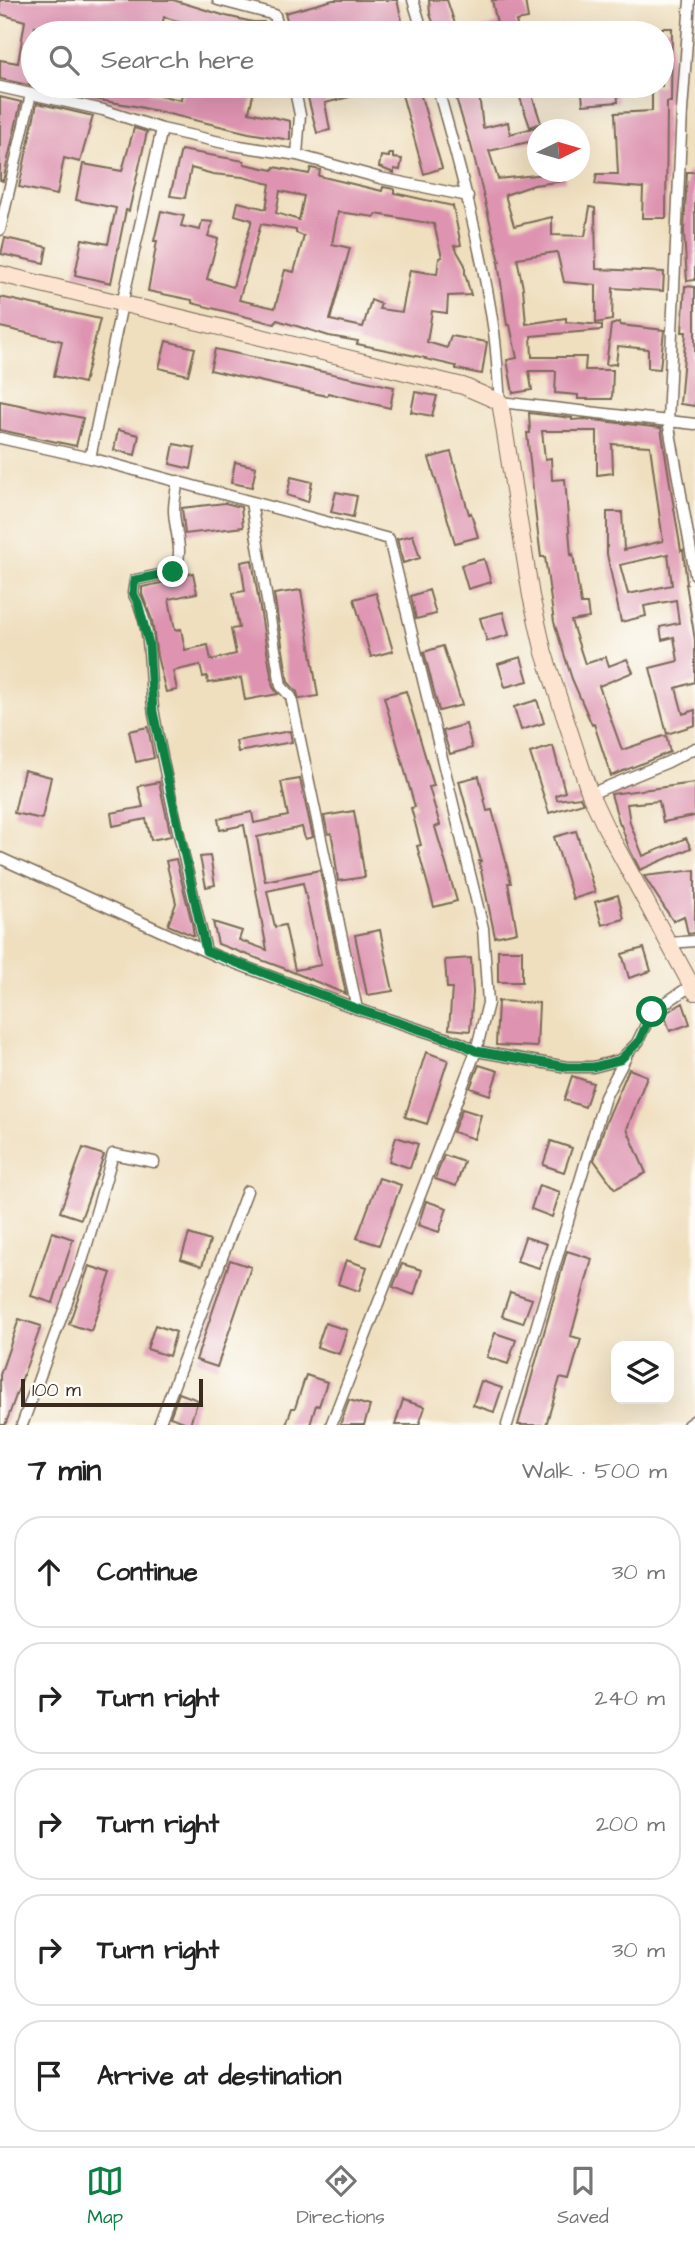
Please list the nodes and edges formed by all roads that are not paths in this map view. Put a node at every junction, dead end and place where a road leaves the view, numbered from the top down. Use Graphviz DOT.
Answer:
graph roads {
  1 [pos="218,0"];
  2 [pos="413,0"];
  3 [pos="690,0"];
  4 [pos="276,21"];
  5 [pos="419,21"];
  6 [pos="0,87"];
  7 [pos="21,92"];
  8 [pos="30,98"];
  9 [pos="49,98"];
  10 [pos="296,98"];
  11 [pos="440,98"];
  12 [pos="162,129"];
  13 [pos="297,155"];
  14 [pos="468,196"];
  15 [pos="0,230"];
  16 [pos="0,274"];
  17 [pos="122,304"];
  18 [pos="500,402"];
  19 [pos="668,421"];
  20 [pos="695,424"];
  21 [pos="0,438"];
  22 [pos="90,458"];
  23 [pos="177,481"];
  24 [pos="251,502"];
  25 [pos="695,574"];
  26 [pos="695,748"];
  27 [pos="590,794"];
  28 [pos="0,858"];
  29 [pos="695,941"];
  30 [pos="669,943"];
  31 [pos="206,951"];
  32 [pos="694,989"];
  33 [pos="357,1009"];
  34 [pos="639,1041"];
  35 [pos="476,1051"];
  36 [pos="154,1162"];
  37 [pos="247,1191"];
  38 [pos="695,1420"];
  39 [pos="22,1425"];
  40 [pos="159,1425"];
  41 [pos="331,1425"];
  42 [pos="507,1425"];
  43 [pos="688,1425"];
  1 -- 4 [label="street"];
  2 -- 5 [label="street"];
  3 -- 19 [label="street"];
  6 -- 7 [label="street"];
  8 -- 15 [label="street"];
  9 -- 12 [label="street"];
  10 -- 13 [label="street"];
  11 -- 14 [label="street"];
  12 -- 13 [label="street"];
  12 -- 17 [label="street"];
  13 -- 14 [label="street"];
  14 -- 18 [label="street"];
  16 -- 17 [label="main road"];
  17 -- 18 [label="main road"];
  17 -- 22 [label="street"];
  18 -- 19 [label="street"];
  18 -- 27 [label="main road"];
  19 -- 20 [label="street"];
  19 -- 25 [label="street"];
  21 -- 22 [label="street"];
  22 -- 23 [label="street"];
  23 -- 24 [label="street"];
  23 -- 31 [label="street"];
  24 -- 33 [label="street"];
  24 -- 35 [label="street"];
  26 -- 27 [label="street"];
  27 -- 30 [label="main road"];
  28 -- 31 [label="street"];
  29 -- 30 [label="street"];
  30 -- 32 [label="main road"];
  31 -- 33 [label="street"];
  32 -- 34 [label="street"];
  33 -- 35 [label="street"];
  34 -- 35 [label="street"];
  34 -- 42 [label="street"];
  35 -- 41 [label="street"];
  36 -- 39 [label="street"];
  37 -- 40 [label="street"];
  38 -- 43 [label="street"];
}
